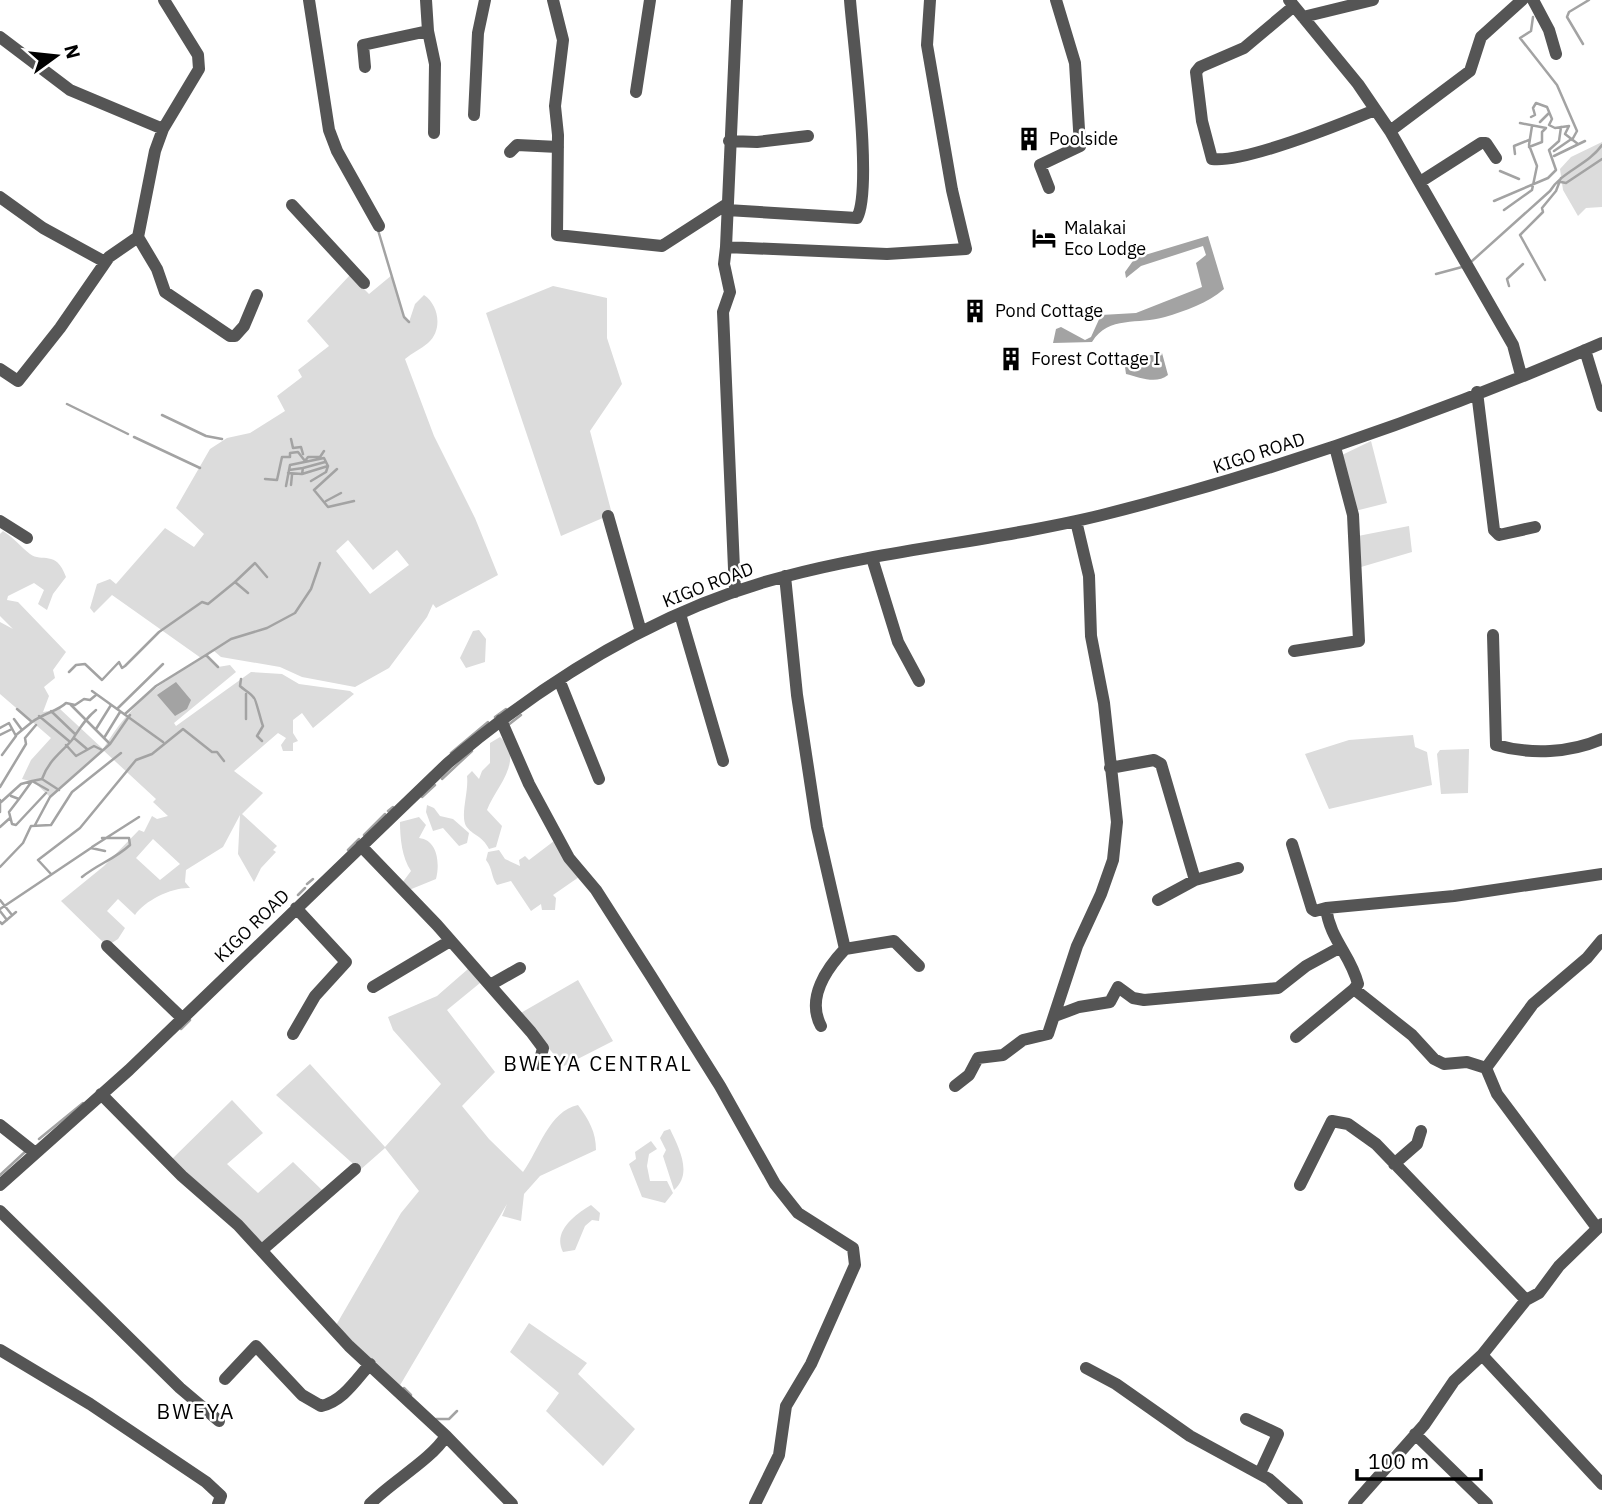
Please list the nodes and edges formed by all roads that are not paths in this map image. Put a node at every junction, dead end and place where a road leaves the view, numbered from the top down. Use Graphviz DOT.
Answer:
graph roads {
  1 [pos="164,0"];
  2 [pos="309,0"];
  3 [pos="426,0"];
  4 [pos="485,0"];
  5 [pos="553,0"];
  6 [pos="650,0"];
  7 [pos="737,0"];
  8 [pos="850,0"];
  9 [pos="930,0"];
  10 [pos="1056,0"];
  11 [pos="1373,0"];
  12 [pos="1522,0"];
  13 [pos="1534,0"];
  14 [pos="1292,3"];
  15 [pos="1509,4"];
  16 [pos="1303,17"];
  17 [pos="428,31"];
  18 [pos="0,37"];
  19 [pos="1556,54"];
  20 [pos="365,67"];
  21 [pos="636,92"];
  22 [pos="1376,110"];
  23 [pos="474,115"];
  24 [pos="163,129"];
  25 [pos="1390,131"];
  26 [pos="434,133"];
  27 [pos="808,136"];
  28 [pos="729,141"];
  29 [pos="558,148"];
  30 [pos="510,152"];
  31 [pos="1496,158"];
  32 [pos="1420,182"];
  33 [pos="1049,188"];
  34 [pos="0,197"];
  35 [pos="292,205"];
  36 [pos="727,207"];
  37 [pos="379,226"];
  38 [pos="138,237"];
  39 [pos="726,247"];
  40 [pos="105,262"];
  41 [pos="364,283"];
  42 [pos="257,295"];
  43 [pos="1602,343"];
  44 [pos="1585,350"];
  45 [pos="0,369"];
  46 [pos="1521,375"];
  47 [pos="1477,392"];
  48 [pos="1602,406"];
  49 [pos="1335,447"];
  50 [pos="608,516"];
  51 [pos="0,521"];
  52 [pos="1076,521"];
  53 [pos="1535,527"];
  54 [pos="27,538"];
  55 [pos="872,558"];
  56 [pos="785,576"];
  57 [pos="734,593"];
  58 [pos="680,614"];
  59 [pos="642,632"];
  60 [pos="1493,635"];
  61 [pos="1294,651"];
  62 [pos="919,681"];
  63 [pos="560,682"];
  64 [pos="500,720"];
  65 [pos="1602,739"];
  66 [pos="723,761"];
  67 [pos="1110,768"];
  68 [pos="599,779"];
  69 [pos="1292,844"];
  70 [pos="361,846"];
  71 [pos="1238,868"];
  72 [pos="1602,874"];
  73 [pos="1195,880"];
  74 [pos="1158,900"];
  75 [pos="296,908"];
  76 [pos="1326,908"];
  77 [pos="1602,940"];
  78 [pos="450,941"];
  79 [pos="107,946"];
  80 [pos="1339,948"];
  81 [pos="845,949"];
  82 [pos="919,965"];
  83 [pos="520,968"];
  84 [pos="490,985"];
  85 [pos="373,987"];
  86 [pos="1354,989"];
  87 [pos="1055,1016"];
  88 [pos="182,1018"];
  89 [pos="821,1026"];
  90 [pos="293,1034"];
  91 [pos="1296,1037"];
  92 [pos="540,1064"];
  93 [pos="1486,1068"];
  94 [pos="955,1086"];
  95 [pos="101,1094"];
  96 [pos="0,1125"];
  97 [pos="1421,1131"];
  98 [pos="34,1152"];
  99 [pos="1394,1164"];
  100 [pos="355,1169"];
  101 [pos="0,1185"];
  102 [pos="1300,1185"];
  103 [pos="0,1211"];
  104 [pos="1599,1226"];
  105 [pos="262,1250"];
  106 [pos="1526,1300"];
  107 [pos="0,1350"];
  108 [pos="1482,1354"];
  109 [pos="370,1364"];
  110 [pos="1086,1368"];
  111 [pos="225,1379"];
  112 [pos="1246,1419"];
  113 [pos="219,1422"];
  114 [pos="1415,1434"];
  115 [pos="446,1436"];
  116 [pos="1260,1474"];
  117 [pos="1602,1484"];
  118 [pos="218,1504"];
  119 [pos="370,1504"];
  120 [pos="512,1504"];
  121 [pos="755,1504"];
  122 [pos="1297,1504"];
  123 [pos="1354,1504"];
  124 [pos="1487,1504"];
  1 -- 24 [label="street"];
  2 -- 37 [label="street"];
  3 -- 17 [label="street"];
  4 -- 23 [label="street"];
  5 -- 29 [label="street"];
  6 -- 21 [label="street"];
  7 -- 28 [label="street"];
  8 -- 36 [label="street"];
  9 -- 39 [label="street"];
  10 -- 33 [label="street"];
  11 -- 16 [label="street"];
  12 -- 15 [label="street"];
  13 -- 19 [label="street"];
  14 -- 16 [label="street"];
  14 -- 22 [label="street"];
  15 -- 25 [label="street"];
  16 -- 22 [label="street"];
  17 -- 20 [label="street"];
  17 -- 26 [label="street"];
  18 -- 24 [label="street"];
  22 -- 25 [label="street"];
  24 -- 38 [label="street"];
  25 -- 32 [label="street"];
  27 -- 28 [label="street"];
  28 -- 36 [label="street"];
  29 -- 30 [label="street"];
  29 -- 36 [label="street"];
  31 -- 32 [label="street"];
  32 -- 46 [label="street"];
  34 -- 40 [label="street"];
  35 -- 41 [label="street"];
  36 -- 39 [label="street"];
  38 -- 40 [label="street"];
  38 -- 42 [label="street"];
  39 -- 57 [label="street"];
  40 -- 45 [label="street"];
  43 -- 44 [label="street, KIGO ROAD"];
  44 -- 46 [label="street, KIGO ROAD"];
  44 -- 48 [label="street"];
  46 -- 47 [label="street, KIGO ROAD"];
  47 -- 49 [label="street, KIGO ROAD"];
  47 -- 53 [label="street"];
  49 -- 52 [label="street, KIGO ROAD"];
  49 -- 61 [label="street"];
  50 -- 59 [label="street"];
  51 -- 54 [label="street"];
  52 -- 55 [label="street, KIGO ROAD"];
  52 -- 67 [label="street"];
  55 -- 56 [label="street, KIGO ROAD"];
  55 -- 62 [label="street"];
  56 -- 57 [label="street, KIGO ROAD"];
  56 -- 81 [label="street"];
  57 -- 58 [label="street, KIGO ROAD"];
  58 -- 59 [label="street, KIGO ROAD"];
  58 -- 66 [label="street"];
  59 -- 63 [label="street, KIGO ROAD"];
  60 -- 65 [label="street"];
  63 -- 64 [label="street, KIGO ROAD"];
  63 -- 68 [label="street"];
  64 -- 70 [label="street, KIGO ROAD"];
  64 -- 121 [label="street"];
  67 -- 73 [label="street"];
  67 -- 87 [label="street"];
  69 -- 76 [label="street"];
  70 -- 75 [label="street, KIGO ROAD"];
  70 -- 78 [label="street"];
  71 -- 73 [label="street"];
  72 -- 76 [label="street"];
  73 -- 74 [label="street"];
  75 -- 88 [label="street, KIGO ROAD"];
  75 -- 90 [label="street"];
  76 -- 80 [label="street"];
  77 -- 93 [label="street"];
  78 -- 84 [label="street"];
  78 -- 85 [label="street"];
  79 -- 88 [label="street"];
  80 -- 86 [label="street"];
  80 -- 87 [label="street"];
  81 -- 82 [label="street"];
  81 -- 89 [label="street"];
  83 -- 84 [label="street"];
  84 -- 92 [label="street"];
  86 -- 91 [label="street"];
  86 -- 93 [label="street"];
  87 -- 94 [label="street"];
  88 -- 95 [label="street, KIGO ROAD"];
  93 -- 104 [label="street"];
  95 -- 98 [label="street, KIGO ROAD"];
  95 -- 105 [label="street"];
  96 -- 98 [label="street"];
  97 -- 99 [label="street"];
  98 -- 101 [label="street, KIGO ROAD"];
  99 -- 102 [label="street"];
  99 -- 106 [label="street"];
  100 -- 105 [label="street"];
  103 -- 113 [label="street"];
  104 -- 106 [label="street"];
  105 -- 109 [label="street"];
  106 -- 108 [label="street"];
  107 -- 118 [label="street"];
  108 -- 114 [label="street"];
  108 -- 117 [label="street"];
  109 -- 111 [label="street"];
  109 -- 115 [label="street"];
  110 -- 116 [label="street"];
  112 -- 116 [label="street"];
  114 -- 123 [label="street"];
  114 -- 124 [label="street"];
  115 -- 119 [label="street"];
  115 -- 120 [label="street"];
  116 -- 122 [label="street"];
}
